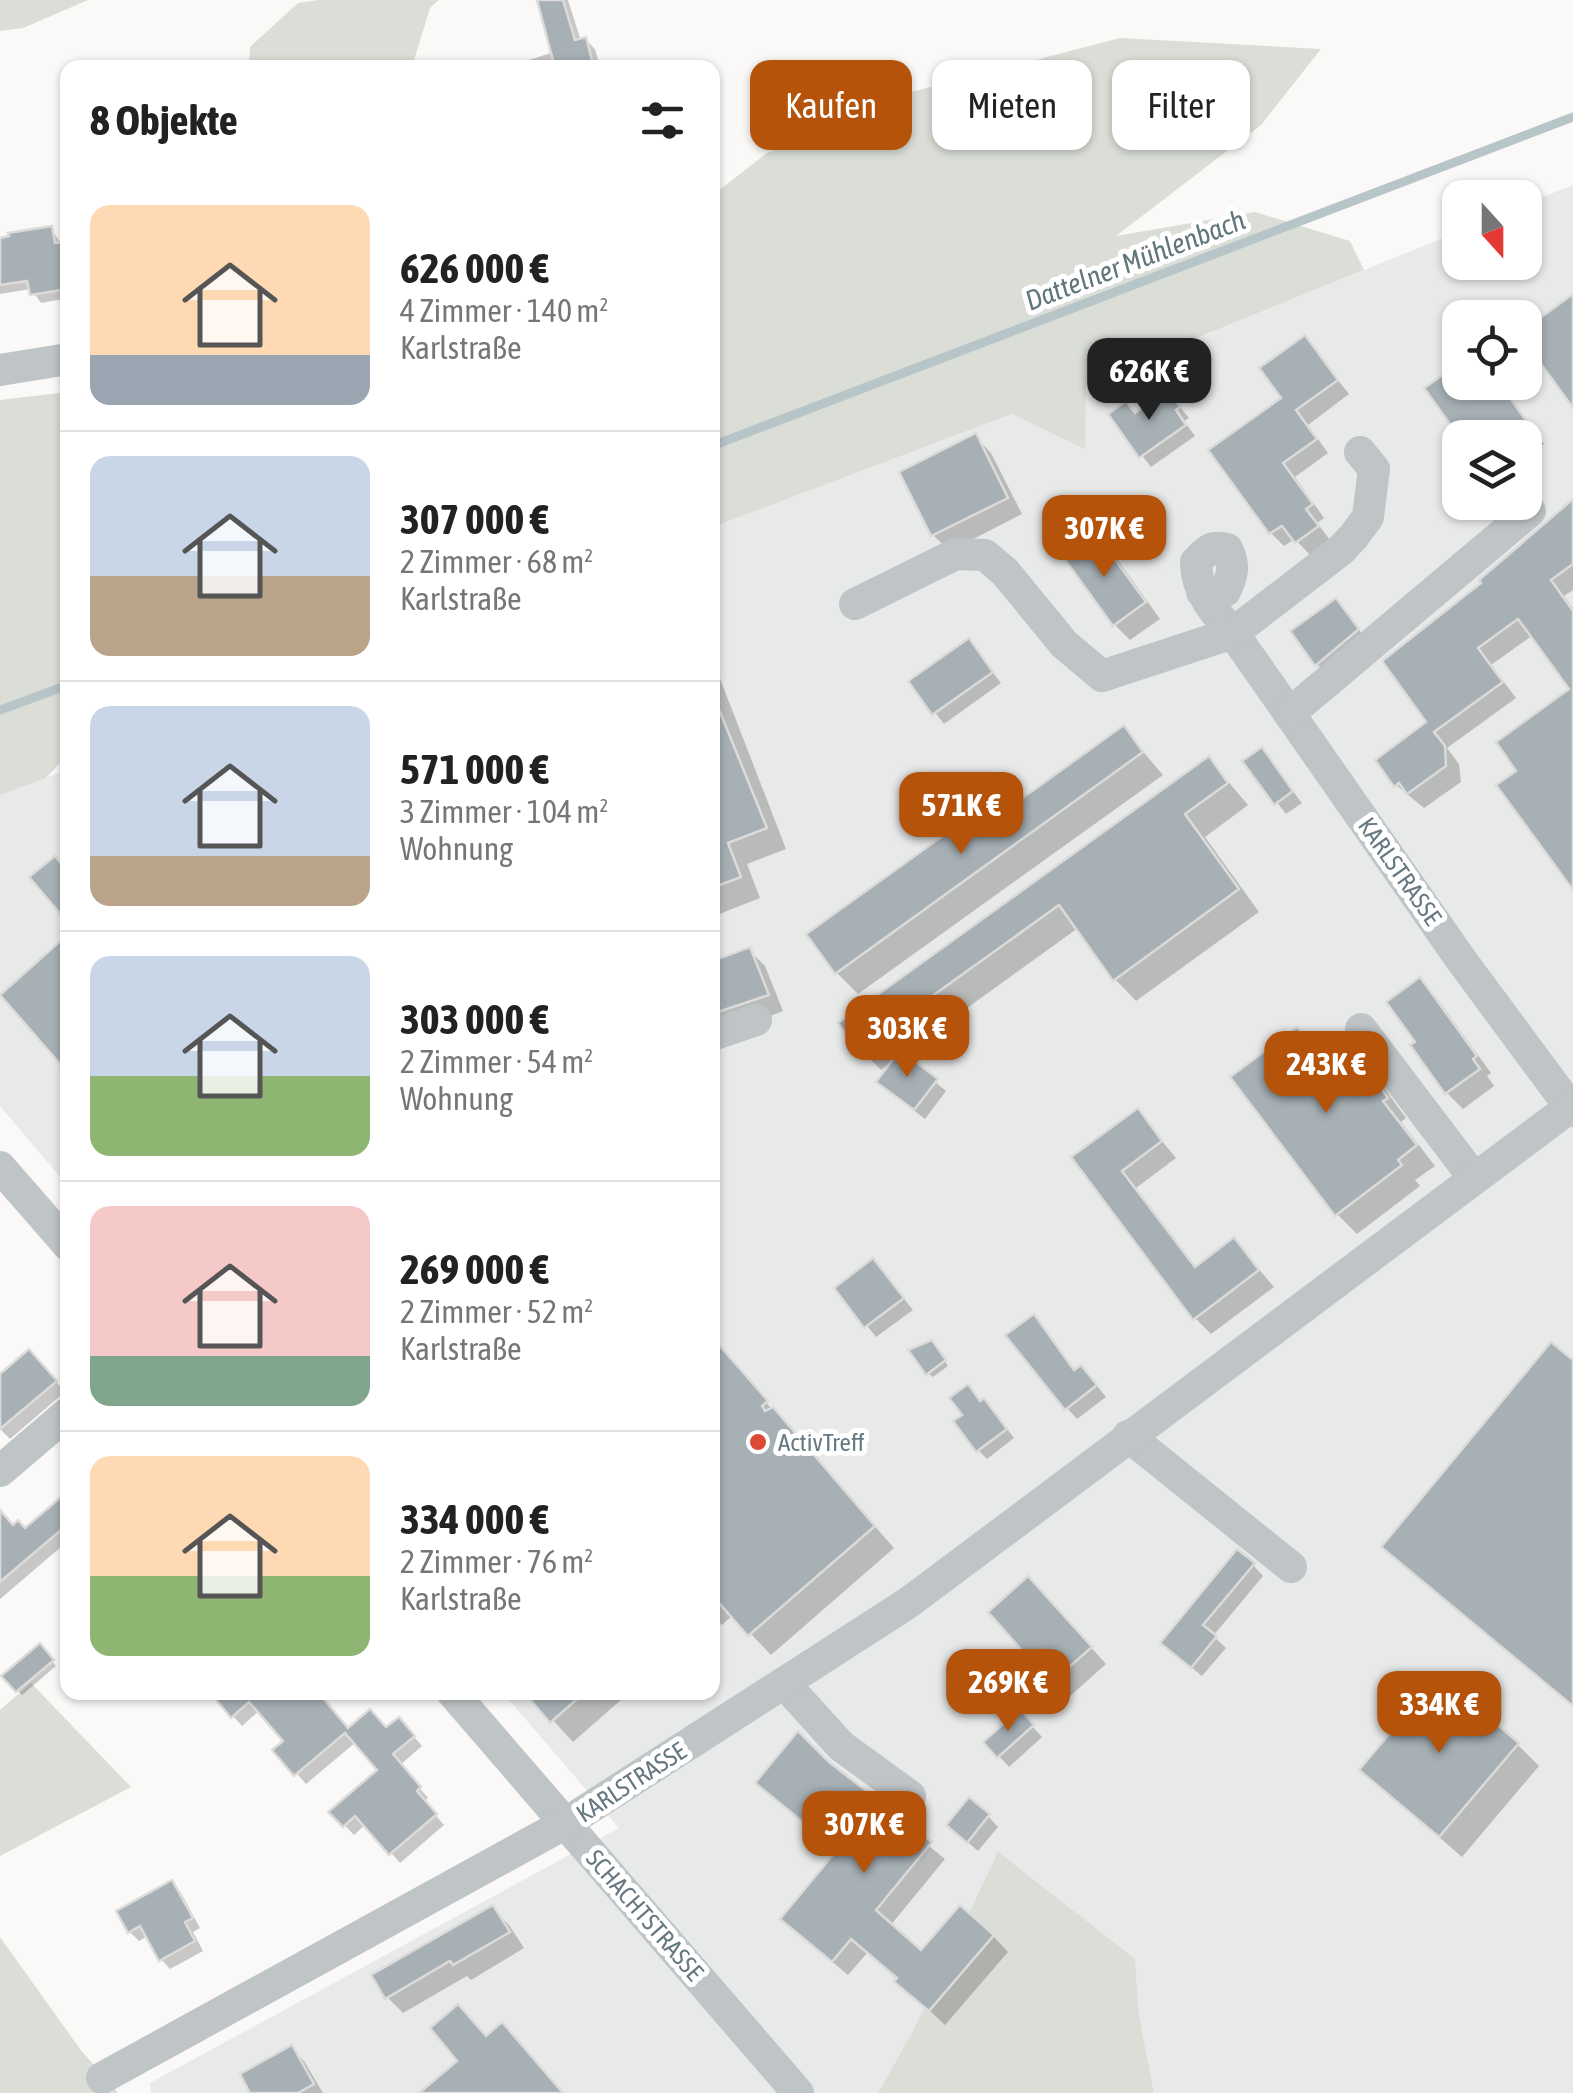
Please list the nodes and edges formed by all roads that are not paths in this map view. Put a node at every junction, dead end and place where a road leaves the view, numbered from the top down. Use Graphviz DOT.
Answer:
graph roads {
  1 [pos="60,360"];
  2 [pos="0,370"];
  3 [pos="1360,452"];
  4 [pos="1519,520"];
  5 [pos="1202,592"];
  6 [pos="855,604"];
  7 [pos="1233,633"];
  8 [pos="1290,713"];
  9 [pos="756,1020"];
  10 [pos="1362,1030"];
  11 [pos="720,1032"];
  12 [pos="1572,1108"];
  13 [pos="0,1168"];
  14 [pos="1474,1178"];
  15 [pos="60,1236"];
  16 [pos="60,1420"];
  17 [pos="1128,1436"];
  18 [pos="0,1471"];
  19 [pos="1291,1567"];
  20 [pos="784,1683"];
  21 [pos="459,1700"];
  22 [pos="910,1796"];
  23 [pos="566,1823"];
  24 [pos="102,2078"];
  25 [pos="798,2093"];
  1 -- 2 [label="street"];
  3 -- 7 [label="street"];
  4 -- 8 [label="street"];
  5 -- 7 [label="street, KARLSTRASSE"];
  6 -- 7 [label="street"];
  7 -- 8 [label="street, KARLSTRASSE"];
  8 -- 12 [label="street, KARLSTRASSE"];
  9 -- 11 [label="street"];
  10 -- 14 [label="street"];
  12 -- 14 [label="street, KARLSTRASSE"];
  13 -- 15 [label="street"];
  14 -- 17 [label="street, KARLSTRASSE"];
  16 -- 18 [label="street"];
  17 -- 19 [label="street"];
  17 -- 20 [label="street, KARLSTRASSE"];
  20 -- 22 [label="street"];
  20 -- 23 [label="street, KARLSTRASSE"];
  21 -- 23 [label="street, SCHACHTSTRASSE"];
  23 -- 24 [label="street, KARLSTRASSE"];
  23 -- 25 [label="street, SCHACHTSTRASSE"];
}
